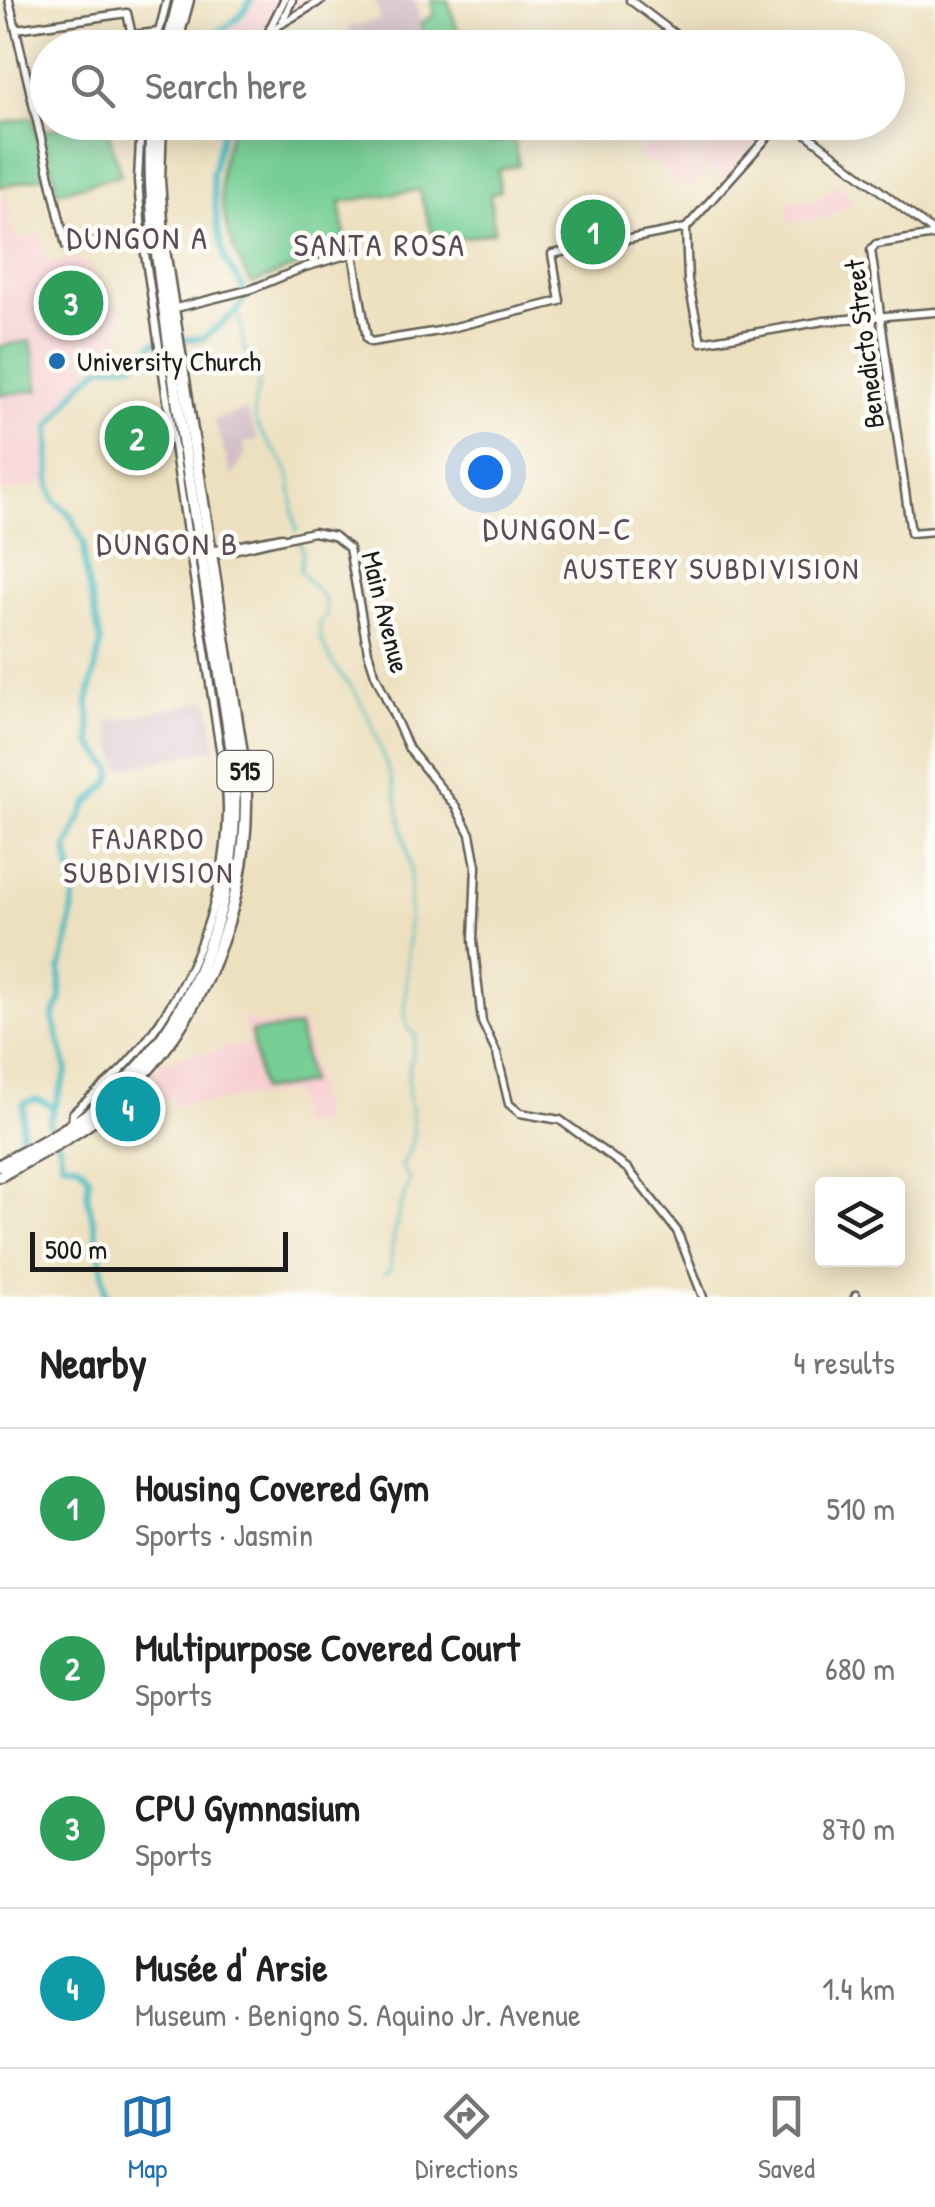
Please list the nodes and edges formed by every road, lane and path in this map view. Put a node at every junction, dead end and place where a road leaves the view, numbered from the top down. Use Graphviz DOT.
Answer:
graph roads {
  1 [pos="10,0"];
  2 [pos="126,0"];
  3 [pos="167,0"];
  4 [pos="179,0"];
  5 [pos="188,0"];
  6 [pos="284,0"];
  7 [pos="292,0"];
  8 [pos="322,0"];
  9 [pos="630,0"];
  10 [pos="127,13"];
  11 [pos="281,24"];
  12 [pos="16,30"];
  13 [pos="131,30"];
  14 [pos="159,30"];
  15 [pos="174,30"];
  16 [pos="177,30"];
  17 [pos="269,30"];
  18 [pos="273,30"];
  19 [pos="669,30"];
  20 [pos="30,90"];
  21 [pos="42,140"];
  22 [pos="140,140"];
  23 [pos="151,140"];
  24 [pos="160,140"];
  25 [pos="765,140"];
  26 [pos="814,140"];
  27 [pos="686,228"];
  28 [pos="153,233"];
  29 [pos="935,234"];
  30 [pos="172,309"];
  31 [pos="935,312"];
  32 [pos="878,317"];
  33 [pos="167,332"];
  34 [pos="169,348"];
  35 [pos="172,408"];
  36 [pos="193,472"];
  37 [pos="935,531"];
  38 [pos="211,553"];
  39 [pos="212,591"];
  40 [pos="206,621"];
  41 [pos="219,708"];
  42 [pos="235,735"];
  43 [pos="235,868"];
  44 [pos="221,893"];
  45 [pos="204,972"];
  46 [pos="141,1054"];
  47 [pos="131,1080"];
  48 [pos="66,1131"];
  49 [pos="45,1145"];
  50 [pos="0,1166"];
  51 [pos="0,1176"];
  52 [pos="703,1297"];
  1 -- 12 [label="street"];
  2 -- 10 [label="street"];
  3 -- 14 [label="street"];
  4 -- 15 [label="highway"];
  5 -- 16 [label="highway"];
  6 -- 17 [label="street"];
  7 -- 11 [label="street"];
  8 -- 11 [label="street"];
  9 -- 19 [label="street"];
  10 -- 12 [label="street"];
  10 -- 13 [label="street"];
  11 -- 18 [label="street"];
  12 -- 20 [label="street"];
  21 -- 28 [label="street"];
  22 -- 28 [label="street"];
  23 -- 28 [label="highway, 515"];
  24 -- 28 [label="highway, 515"];
  25 -- 27 [label="street"];
  26 -- 29 [label="street"];
  27 -- 30 [label="street"];
  27 -- 32 [label="street"];
  28 -- 30 [label="highway, 515"];
  28 -- 33 [label="highway, 515"];
  29 -- 32 [label="street, Benedicto Street"];
  30 -- 33 [label="highway, 515"];
  31 -- 32 [label="street"];
  32 -- 37 [label="street, Benedicto Street"];
  33 -- 34 [label="highway, 515"];
  33 -- 34 [label="street"];
  34 -- 35 [label="highway, 515"];
  34 -- 36 [label="highway, 515"];
  35 -- 36 [label="highway, 515"];
  35 -- 40 [label="street"];
  36 -- 38 [label="highway, 515"];
  36 -- 39 [label="highway, 515"];
  38 -- 39 [label="highway, 515"];
  38 -- 52 [label="street, Main Avenue"];
  39 -- 40 [label="highway, 515"];
  39 -- 42 [label="highway, 515"];
  40 -- 41 [label="highway, 515"];
  41 -- 42 [label="highway, 515"];
  41 -- 44 [label="street"];
  42 -- 43 [label="highway, 515"];
  43 -- 44 [label="highway, 515"];
  43 -- 45 [label="highway, 515"];
  44 -- 45 [label="highway, 515"];
  44 -- 46 [label="street"];
  45 -- 46 [label="highway, 515"];
  45 -- 47 [label="highway, 515"];
  46 -- 47 [label="highway, 515"];
  46 -- 48 [label="street"];
  47 -- 48 [label="highway, 515"];
  48 -- 49 [label="highway, 515"];
  49 -- 50 [label="highway, 515"];
  49 -- 51 [label="highway, 515"];
}
